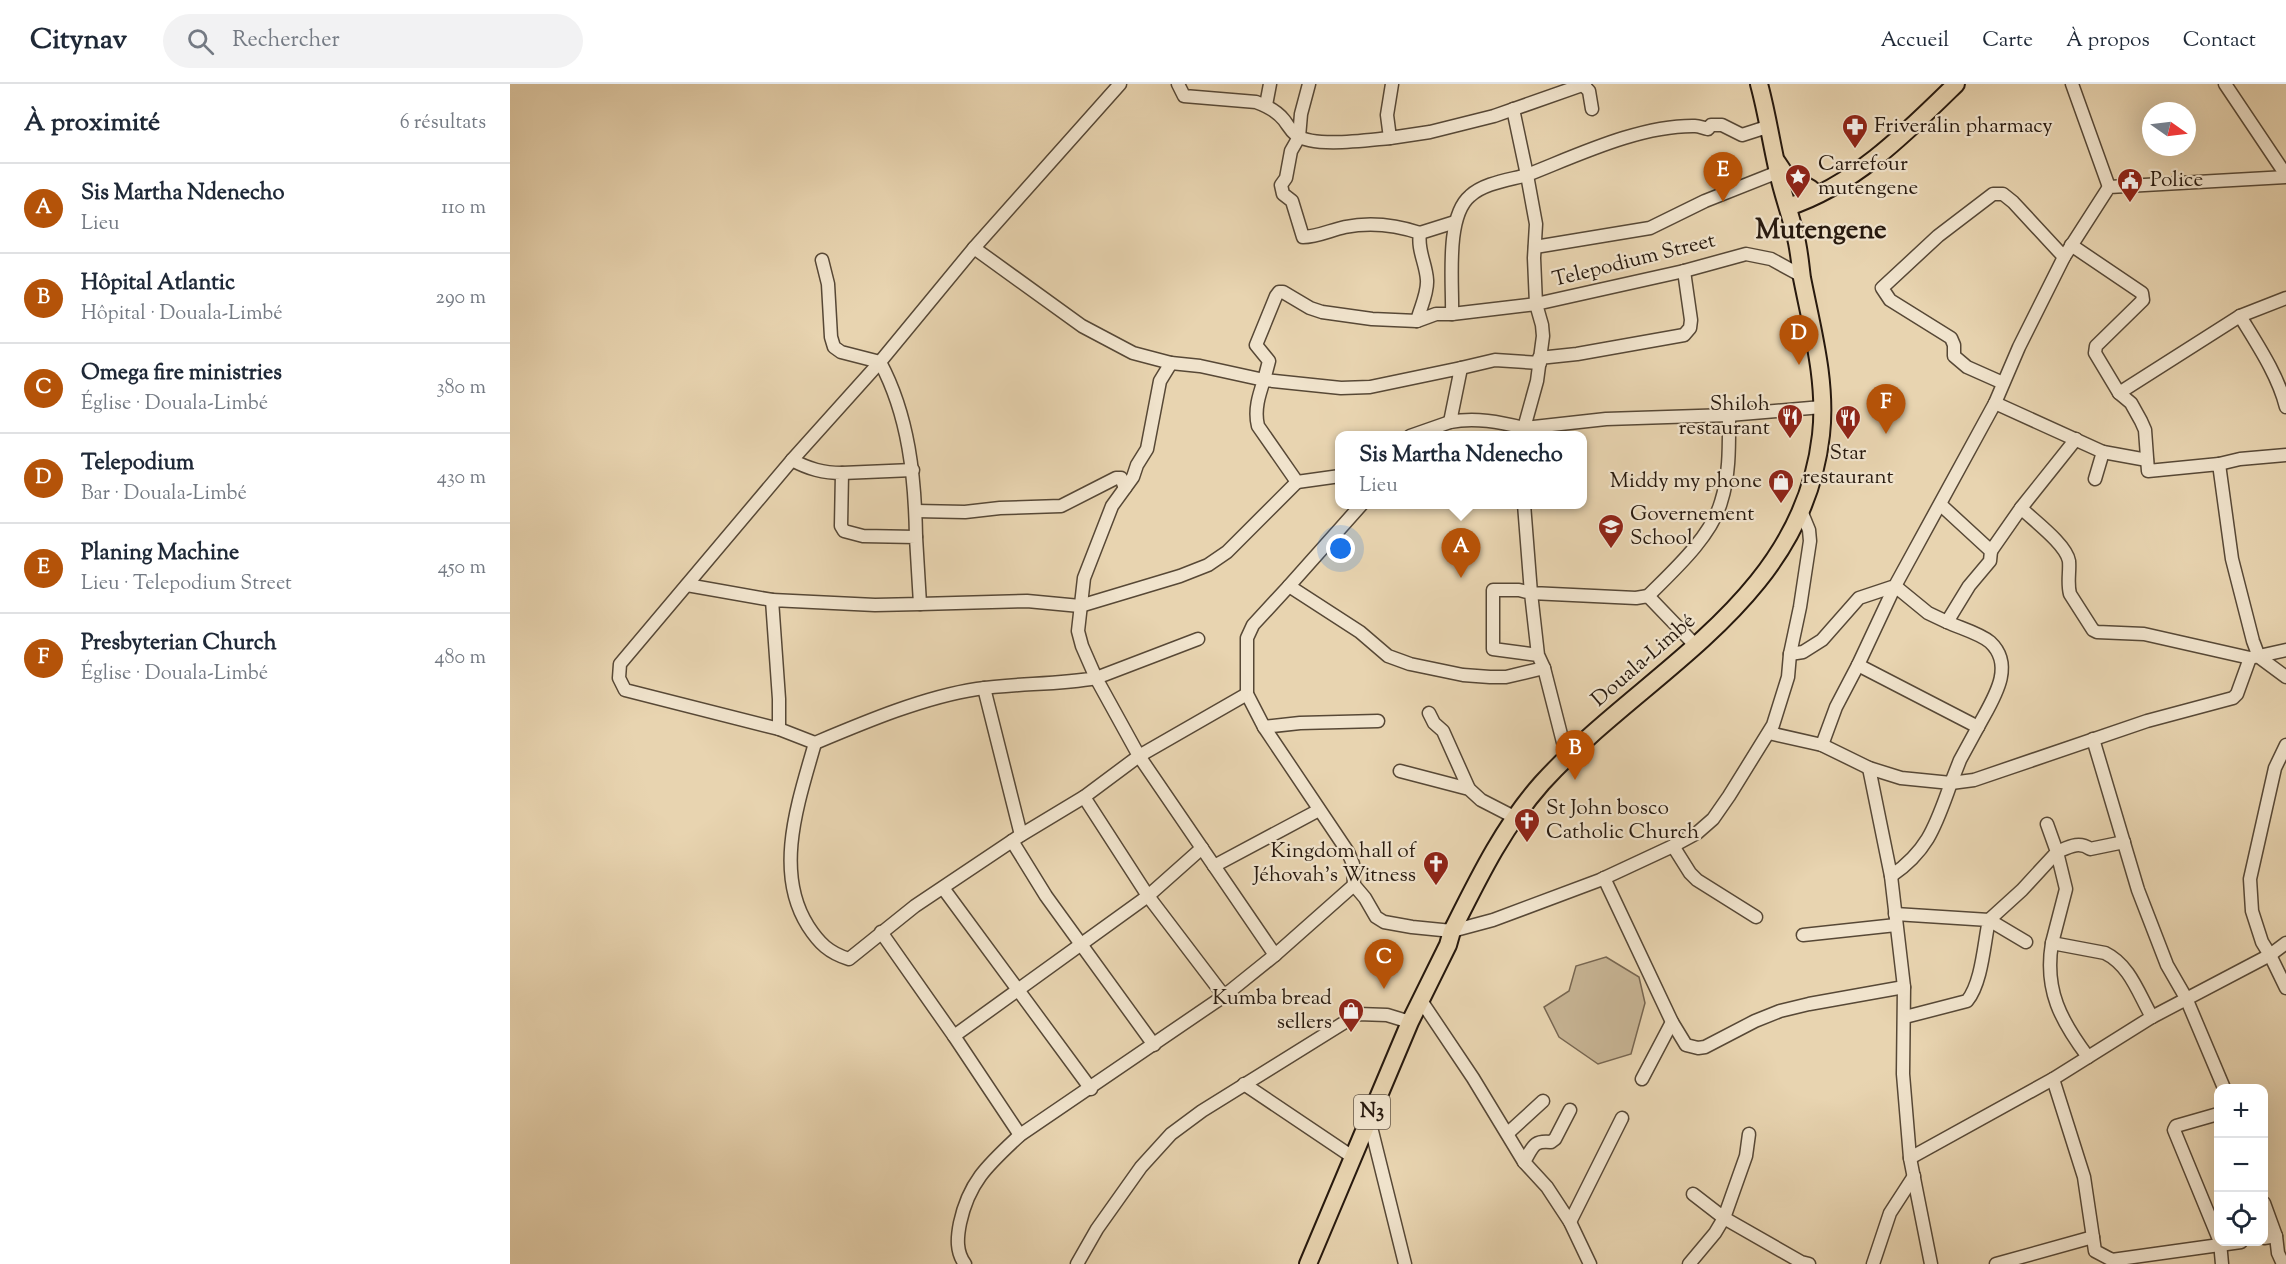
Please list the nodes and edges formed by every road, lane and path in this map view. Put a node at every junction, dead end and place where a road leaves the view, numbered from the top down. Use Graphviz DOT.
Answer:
graph roads {
  1 [pos="1120,84"];
  2 [pos="1178,84"];
  3 [pos="1270,84"];
  4 [pos="1309,84"];
  5 [pos="1392,84"];
  6 [pos="1583,84"];
  7 [pos="1759,84"];
  8 [pos="1956,84"];
  9 [pos="2072,84"];
  10 [pos="2225,84"];
  11 [pos="1266,105"];
  12 [pos="1512,109"];
  13 [pos="1592,109"];
  14 [pos="1770,126"];
  15 [pos="1299,137"];
  16 [pos="1390,138"];
  17 [pos="1777,166"];
  18 [pos="1527,175"];
  19 [pos="2286,176"];
  20 [pos="2109,186"];
  21 [pos="1812,193"];
  22 [pos="1787,202"];
  23 [pos="1455,222"];
  24 [pos="1420,233"];
  25 [pos="1797,238"];
  26 [pos="2071,245"];
  27 [pos="1535,247"];
  28 [pos="974,248"];
  29 [pos="2064,257"];
  30 [pos="822,260"];
  31 [pos="1684,271"];
  32 [pos="1802,276"];
  33 [pos="2286,298"];
  34 [pos="1536,304"];
  35 [pos="1452,314"];
  36 [pos="2240,316"];
  37 [pos="1417,321"];
  38 [pos="1540,360"];
  39 [pos="880,362"];
  40 [pos="1171,363"];
  41 [pos="1461,368"];
  42 [pos="1264,380"];
  43 [pos="2003,383"];
  44 [pos="2119,393"];
  45 [pos="1995,403"];
  46 [pos="2286,407"];
  47 [pos="1822,408"];
  48 [pos="1729,415"];
  49 [pos="1450,422"];
  50 [pos="1422,431"];
  51 [pos="1520,431"];
  52 [pos="1524,431"];
  53 [pos="1530,431"];
  54 [pos="2076,439"];
  55 [pos="2103,452"];
  56 [pos="2286,455"];
  57 [pos="792,460"];
  58 [pos="2147,460"];
  59 [pos="2219,464"];
  60 [pos="913,470"];
  61 [pos="842,473"];
  62 [pos="1335,477"];
  63 [pos="2095,479"];
  64 [pos="1297,482"];
  65 [pos="1125,488"];
  66 [pos="1941,505"];
  67 [pos="2021,508"];
  68 [pos="1358,509"];
  69 [pos="1524,509"];
  70 [pos="916,511"];
  71 [pos="1802,513"];
  72 [pos="916,537"];
  73 [pos="1991,551"];
  74 [pos="687,585"];
  75 [pos="1289,586"];
  76 [pos="1895,586"];
  77 [pos="1531,593"];
  78 [pos="1648,596"];
  79 [pos="772,600"];
  80 [pos="920,604"];
  81 [pos="1080,606"];
  82 [pos="1947,622"];
  83 [pos="1198,639"];
  84 [pos="1696,646"];
  85 [pos="2286,650"];
  86 [pos="1790,654"];
  87 [pos="1538,655"];
  88 [pos="2254,658"];
  89 [pos="1858,665"];
  90 [pos="1544,668"];
  91 [pos="2286,677"];
  92 [pos="1096,678"];
  93 [pos="984,688"];
  94 [pos="1247,694"];
  95 [pos="1429,713"];
  96 [pos="1378,721"];
  97 [pos="1264,727"];
  98 [pos="1978,727"];
  99 [pos="779,729"];
  100 [pos="1769,733"];
  101 [pos="2093,740"];
  102 [pos="815,743"];
  103 [pos="1822,745"];
  104 [pos="2286,745"];
  105 [pos="1139,756"];
  106 [pos="1567,758"];
  107 [pos="1869,768"];
  108 [pos="1400,771"];
  109 [pos="1951,783"];
  110 [pos="1469,789"];
  111 [pos="1084,797"];
  112 [pos="1319,810"];
  113 [pos="1514,817"];
  114 [pos="2047,824"];
  115 [pos="1017,838"];
  116 [pos="2124,842"];
  117 [pos="1673,846"];
  118 [pos="1202,848"];
  119 [pos="2057,852"];
  120 [pos="1214,866"];
  121 [pos="1891,876"];
  122 [pos="1604,878"];
  123 [pos="1354,885"];
  124 [pos="943,888"];
  125 [pos="1148,896"];
  126 [pos="1756,917"];
  127 [pos="1895,920"];
  128 [pos="1989,920"];
  129 [pos="881,932"];
  130 [pos="1803,935"];
  131 [pos="1450,938"];
  132 [pos="2026,942"];
  133 [pos="2286,942"];
  134 [pos="2052,943"];
  135 [pos="1081,945"];
  136 [pos="1275,955"];
  137 [pos="2270,955"];
  138 [pos="1905,987"];
  139 [pos="2286,988"];
  140 [pos="1019,989"];
  141 [pos="1224,996"];
  142 [pos="2186,998"];
  143 [pos="1422,1002"];
  144 [pos="1905,1017"];
  145 [pos="2152,1017"];
  146 [pos="1410,1022"];
  147 [pos="1672,1022"];
  148 [pos="954,1036"];
  149 [pos="1154,1045"];
  150 [pos="2088,1057"];
  151 [pos="1642,1079"];
  152 [pos="2053,1079"];
  153 [pos="1244,1084"];
  154 [pos="2222,1084"];
  155 [pos="1091,1089"];
  156 [pos="1544,1101"];
  157 [pos="1570,1110"];
  158 [pos="2214,1115"];
  159 [pos="1622,1118"];
  160 [pos="1369,1119"];
  161 [pos="1508,1133"];
  162 [pos="1749,1134"];
  163 [pos="1020,1136"];
  164 [pos="1354,1158"];
  165 [pos="1910,1158"];
  166 [pos="1524,1162"];
  167 [pos="1914,1176"];
  168 [pos="1693,1194"];
  169 [pos="1724,1218"];
  170 [pos="1570,1222"];
  171 [pos="2214,1227"];
  172 [pos="2093,1237"];
  173 [pos="2270,1237"];
  174 [pos="2214,1242"];
  175 [pos="2220,1246"];
  176 [pos="2132,1261"];
  177 [pos="2002,1263"];
  178 [pos="965,1264"];
  179 [pos="1077,1264"];
  180 [pos="1308,1264"];
  181 [pos="1405,1264"];
  182 [pos="1590,1264"];
  183 [pos="1689,1264"];
  184 [pos="1804,1264"];
  185 [pos="1873,1264"];
  186 [pos="1931,1264"];
  187 [pos="2222,1264"];
  188 [pos="2283,1264"];
  1 -- 28 [label="street"];
  2 -- 11 [label="street"];
  3 -- 11 [label="street"];
  4 -- 15 [label="street"];
  5 -- 16 [label="street"];
  6 -- 12 [label="street"];
  6 -- 13 [label="street"];
  7 -- 14 [label="highway, Douala-Limbé / N3"];
  8 -- 21 [label="highway"];
  9 -- 20 [label="street"];
  10 -- 19 [label="street"];
  11 -- 15 [label="street"];
  12 -- 16 [label="street"];
  12 -- 18 [label="street"];
  14 -- 17 [label="highway, Douala-Limbé / N3"];
  14 -- 18 [label="street"];
  15 -- 16 [label="street"];
  15 -- 24 [label="street"];
  17 -- 21 [label="highway"];
  17 -- 22 [label="highway, Douala-Limbé / N3"];
  17 -- 27 [label="street"];
  18 -- 23 [label="street"];
  18 -- 27 [label="street"];
  19 -- 20 [label="street"];
  20 -- 26 [label="street"];
  21 -- 22 [label="highway"];
  21 -- 25 [label="highway"];
  22 -- 25 [label="highway, Douala-Limbé / N3"];
  23 -- 24 [label="street"];
  23 -- 35 [label="street"];
  24 -- 37 [label="street"];
  25 -- 32 [label="highway, Douala-Limbé / N3"];
  26 -- 29 [label="street"];
  26 -- 44 [label="street"];
  27 -- 34 [label="street"];
  28 -- 39 [label="street"];
  28 -- 40 [label="street"];
  29 -- 43 [label="street"];
  29 -- 43 [label="street"];
  30 -- 39 [label="street"];
  31 -- 32 [label="street, Telepodium Street"];
  31 -- 34 [label="street, Telepodium Street"];
  31 -- 38 [label="street"];
  32 -- 47 [label="highway, Douala-Limbé / N3"];
  33 -- 36 [label="street"];
  34 -- 35 [label="street"];
  34 -- 38 [label="street, Telepodium Street"];
  35 -- 37 [label="street"];
  36 -- 44 [label="street"];
  36 -- 46 [label="street"];
  37 -- 42 [label="street"];
  38 -- 41 [label="street"];
  38 -- 52 [label="street, Telepodium Street"];
  39 -- 57 [label="street"];
  39 -- 60 [label="street"];
  40 -- 42 [label="street"];
  40 -- 65 [label="street"];
  41 -- 42 [label="street"];
  41 -- 49 [label="street"];
  42 -- 64 [label="street"];
  43 -- 45 [label="street"];
  44 -- 58 [label="street"];
  45 -- 54 [label="street"];
  45 -- 66 [label="street"];
  47 -- 48 [label="street"];
  47 -- 71 [label="highway, Douala-Limbé / N3"];
  48 -- 53 [label="street"];
  48 -- 78 [label="street"];
  49 -- 50 [label="street"];
  49 -- 51 [label="street"];
  54 -- 55 [label="street"];
  54 -- 67 [label="street"];
  55 -- 58 [label="street"];
  55 -- 63 [label="street"];
  56 -- 59 [label="street"];
  57 -- 61 [label="street"];
  57 -- 74 [label="street"];
  58 -- 59 [label="street"];
  59 -- 88 [label="street"];
  60 -- 61 [label="street"];
  60 -- 70 [label="street"];
  61 -- 72 [label="street"];
  62 -- 64 [label="street"];
  64 -- 81 [label="street"];
  65 -- 70 [label="street"];
  65 -- 81 [label="street"];
  66 -- 73 [label="street"];
  66 -- 76 [label="street"];
  67 -- 73 [label="street"];
  67 -- 88 [label="street"];
  68 -- 75 [label="street"];
  69 -- 77 [label="street"];
  70 -- 72 [label="street"];
  71 -- 84 [label="highway, Douala-Limbé / N3"];
  71 -- 86 [label="street"];
  72 -- 80 [label="street"];
  73 -- 82 [label="street"];
  74 -- 79 [label="street"];
  74 -- 99 [label="street"];
  75 -- 90 [label="street"];
  75 -- 94 [label="street"];
  76 -- 82 [label="street"];
  76 -- 86 [label="street"];
  76 -- 89 [label="street"];
  77 -- 78 [label="street"];
  77 -- 87 [label="street"];
  77 -- 87 [label="street"];
  78 -- 84 [label="street"];
  79 -- 80 [label="street"];
  79 -- 99 [label="street"];
  80 -- 81 [label="street"];
  81 -- 92 [label="street"];
  82 -- 98 [label="street"];
  83 -- 92 [label="street"];
  84 -- 106 [label="highway, Douala-Limbé / N3"];
  85 -- 88 [label="street"];
  86 -- 100 [label="street"];
  87 -- 90 [label="street"];
  88 -- 91 [label="street"];
  88 -- 101 [label="street"];
  89 -- 98 [label="street"];
  89 -- 103 [label="street"];
  90 -- 106 [label="street"];
  92 -- 93 [label="street"];
  92 -- 105 [label="street"];
  93 -- 102 [label="street"];
  93 -- 115 [label="street"];
  94 -- 97 [label="street"];
  94 -- 105 [label="street"];
  95 -- 110 [label="street"];
  96 -- 97 [label="street"];
  97 -- 112 [label="street"];
  98 -- 109 [label="street"];
  99 -- 102 [label="street"];
  100 -- 103 [label="street"];
  100 -- 117 [label="street"];
  101 -- 109 [label="street"];
  101 -- 116 [label="street"];
  102 -- 129 [label="street"];
  103 -- 107 [label="street"];
  104 -- 137 [label="street"];
  105 -- 111 [label="street"];
  105 -- 118 [label="street"];
  106 -- 113 [label="highway, Douala-Limbé / N3"];
  107 -- 109 [label="street"];
  107 -- 121 [label="street"];
  108 -- 110 [label="street"];
  109 -- 121 [label="street"];
  110 -- 113 [label="street"];
  111 -- 115 [label="street"];
  111 -- 125 [label="street"];
  112 -- 120 [label="street"];
  112 -- 123 [label="street"];
  113 -- 131 [label="highway, Douala-Limbé / N3"];
  114 -- 119 [label="street"];
  115 -- 124 [label="street"];
  115 -- 135 [label="street"];
  116 -- 119 [label="street"];
  116 -- 142 [label="street"];
  117 -- 122 [label="street"];
  117 -- 126 [label="street"];
  118 -- 120 [label="street"];
  118 -- 125 [label="street"];
  119 -- 128 [label="street"];
  119 -- 134 [label="street"];
  120 -- 136 [label="street"];
  121 -- 127 [label="street"];
  122 -- 131 [label="street"];
  122 -- 147 [label="street"];
  123 -- 131 [label="street"];
  123 -- 136 [label="street"];
  124 -- 129 [label="street"];
  124 -- 140 [label="street"];
  125 -- 135 [label="street"];
  125 -- 141 [label="street"];
  127 -- 128 [label="street"];
  127 -- 130 [label="street"];
  127 -- 138 [label="street"];
  128 -- 132 [label="street"];
  128 -- 144 [label="street"];
  129 -- 148 [label="street"];
  131 -- 143 [label="highway, Douala-Limbé / N3"];
  133 -- 137 [label="street"];
  134 -- 145 [label="street"];
  134 -- 150 [label="street"];
  135 -- 140 [label="street"];
  135 -- 149 [label="street"];
  136 -- 141 [label="street"];
  137 -- 139 [label="street"];
  137 -- 142 [label="street"];
  138 -- 144 [label="street"];
  138 -- 147 [label="street"];
  140 -- 148 [label="street"];
  140 -- 155 [label="street"];
  141 -- 149 [label="street"];
  142 -- 145 [label="street"];
  142 -- 154 [label="street"];
  143 -- 146 [label="highway, Douala-Limbé / N3"];
  143 -- 161 [label="street"];
  144 -- 165 [label="street"];
  145 -- 150 [label="street"];
  146 -- 153 [label="street"];
  146 -- 160 [label="highway, Douala-Limbé / N3"];
  147 -- 151 [label="street"];
  148 -- 163 [label="street"];
  149 -- 155 [label="street"];
  150 -- 152 [label="street"];
  152 -- 165 [label="street"];
  152 -- 172 [label="street"];
  153 -- 164 [label="street"];
  153 -- 179 [label="street"];
  155 -- 163 [label="street"];
  156 -- 161 [label="street"];
  157 -- 166 [label="street"];
  158 -- 171 [label="street"];
  159 -- 170 [label="street"];
  160 -- 164 [label="highway, Douala-Limbé / N3"];
  160 -- 181 [label="street"];
  161 -- 166 [label="street"];
  162 -- 169 [label="street"];
  163 -- 178 [label="street"];
  164 -- 180 [label="highway, Douala-Limbé / N3"];
  165 -- 167 [label="street"];
  166 -- 170 [label="street"];
  167 -- 185 [label="street"];
  167 -- 186 [label="street"];
  168 -- 169 [label="street"];
  169 -- 183 [label="street"];
  169 -- 184 [label="street"];
  170 -- 182 [label="street"];
  172 -- 176 [label="street"];
  172 -- 177 [label="street"];
  173 -- 188 [label="street"];
  174 -- 176 [label="street"];
  175 -- 187 [label="street"];
}
